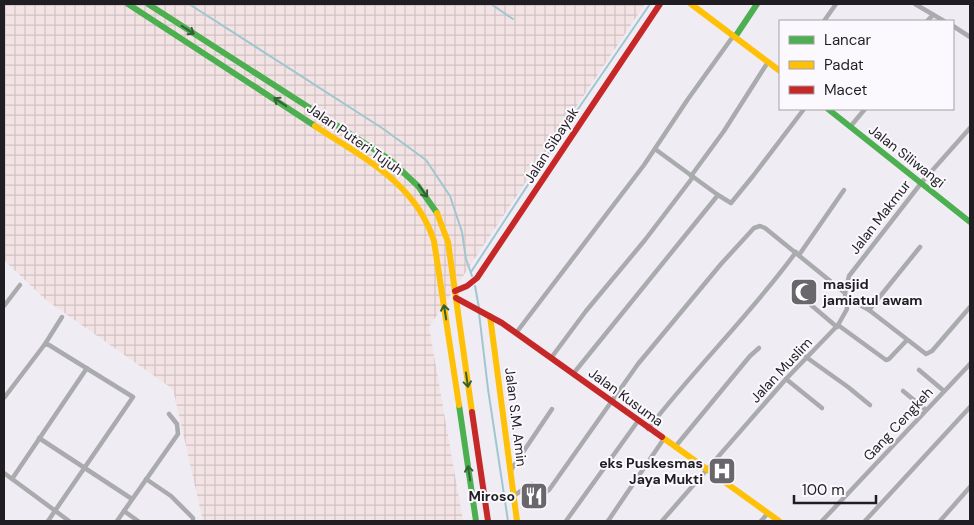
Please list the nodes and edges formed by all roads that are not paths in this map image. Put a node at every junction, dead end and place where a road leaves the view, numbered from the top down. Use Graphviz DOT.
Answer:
graph roads {
  1 [pos="128,4"];
  2 [pos="148,4"];
  3 [pos="660,4"];
  4 [pos="691,4"];
  5 [pos="757,4"];
  6 [pos="836,4"];
  7 [pos="915,4"];
  8 [pos="933,15"];
  9 [pos="825,20"];
  10 [pos="928,20"];
  11 [pos="942,20"];
  12 [pos="954,27"];
  13 [pos="734,36"];
  14 [pos="970,37"];
  15 [pos="768,62"];
  16 [pos="779,69"];
  17 [pos="265,80"];
  18 [pos="260,89"];
  19 [pos="803,110"];
  20 [pos="829,110"];
  21 [pos="864,110"];
  22 [pos="850,127"];
  23 [pos="970,128"];
  24 [pos="655,149"];
  25 [pos="692,176"];
  26 [pos="922,182"];
  27 [pos="844,190"];
  28 [pos="718,195"];
  29 [pos="970,222"];
  30 [pos="920,247"];
  31 [pos="797,254"];
  32 [pos="849,276"];
  33 [pos="20,285"];
  34 [pos="455,291"];
  35 [pos="846,295"];
  36 [pos="456,298"];
  37 [pos="811,305"];
  38 [pos="4,306"];
  39 [pos="970,307"];
  40 [pos="475,308"];
  41 [pos="457,309"];
  42 [pos="869,310"];
  43 [pos="490,316"];
  44 [pos="62,317"];
  45 [pos="838,326"];
  46 [pos="516,333"];
  47 [pos="908,340"];
  48 [pos="45,344"];
  49 [pos="759,348"];
  50 [pos="551,358"];
  51 [pos="806,358"];
  52 [pos="970,364"];
  53 [pos="87,368"];
  54 [pos="919,370"];
  55 [pos="574,374"];
  56 [pos="786,379"];
  57 [pos="903,391"];
  58 [pos="944,391"];
  59 [pos="4,398"];
  60 [pos="611,401"];
  61 [pos="870,406"];
  62 [pos="970,407"];
  63 [pos="822,408"];
  64 [pos="552,409"];
  65 [pos="926,410"];
  66 [pos="169,414"];
  67 [pos="638,421"];
  68 [pos="648,429"];
  69 [pos="39,438"];
  70 [pos="664,440"];
  71 [pos="675,447"];
  72 [pos="84,467"];
  73 [pos="511,470"];
  74 [pos="706,470"];
  75 [pos="4,474"];
  76 [pos="146,478"];
  77 [pos="12,479"];
  78 [pos="970,487"];
  79 [pos="513,496"];
  80 [pos="132,498"];
  81 [pos="54,510"];
  82 [pos="124,511"];
  83 [pos="768,513"];
  84 [pos="48,521"];
  85 [pos="69,521"];
  86 [pos="117,521"];
  87 [pos="138,521"];
  88 [pos="193,521"];
  89 [pos="476,521"];
  90 [pos="488,521"];
  91 [pos="517,521"];
  92 [pos="566,521"];
  93 [pos="608,521"];
  94 [pos="662,521"];
  95 [pos="761,521"];
  96 [pos="779,521"];
  97 [pos="822,521"];
  98 [pos="865,521"];
  99 [pos="940,521"];
  1 -- 18 [label="main road, Jalan Puteri Tujuh"];
  2 -- 17 [label="main road, Jalan Puteri Tujuh, one-way"];
  3 -- 34 [label="main road, Jalan Sibayak"];
  4 -- 13 [label="main road"];
  5 -- 13 [label="main road"];
  6 -- 9 [label="street"];
  7 -- 8 [label="street"];
  8 -- 10 [label="street"];
  8 -- 11 [label="street"];
  12 -- 14 [label="street"];
  13 -- 15 [label="main road"];
  13 -- 24 [label="street"];
  15 -- 16 [label="main road"];
  15 -- 25 [label="street"];
  17 -- 18 [label="main road"];
  17 -- 34 [label="main road, Jalan Puteri Tujuh, one-way"];
  89 -- 18 [label="main road, Jalan Puteri Tujuh, one-way"];
  19 -- 28 [label="street"];
  20 -- 22 [label="main road, Jalan Siliwangi"];
  21 -- 22 [label="street"];
  22 -- 26 [label="main road, Jalan Siliwangi"];
  23 -- 26 [label="street, Jalan Makmur"];
  24 -- 25 [label="street"];
  24 -- 46 [label="street"];
  25 -- 28 [label="street"];
  25 -- 50 [label="street"];
  26 -- 29 [label="main road, Jalan Siliwangi"];
  26 -- 32 [label="street, Jalan Makmur"];
  27 -- 31 [label="street"];
  28 -- 55 [label="street"];
  30 -- 42 [label="street"];
  31 -- 35 [label="street"];
  31 -- 60 [label="street"];
  31 -- 68 [label="street"];
  32 -- 35 [label="street, Jalan Muslim"];
  33 -- 38 [label="street"];
  34 -- 36 [label="main road, Jalan Puteri Tujuh"];
  35 -- 42 [label="street"];
  35 -- 45 [label="street, Jalan Muslim"];
  36 -- 40 [label="main road, Jalan Kusuma"];
  36 -- 41 [label="main road, Jalan Puteri Tujuh"];
  37 -- 45 [label="street"];
  39 -- 47 [label="street"];
  40 -- 41 [label="main road"];
  40 -- 43 [label="main road, Jalan Kusuma"];
  41 -- 90 [label="main road, Jalan Puteri Tujuh, one-way"];
  42 -- 47 [label="street"];
  43 -- 46 [label="main road, Jalan Kusuma"];
  43 -- 73 [label="main road, Jalan S.M. Amin"];
  44 -- 48 [label="street"];
  45 -- 47 [label="street"];
  45 -- 51 [label="street, Jalan Muslim"];
  46 -- 50 [label="main road, Jalan Kusuma"];
  48 -- 53 [label="street"];
  48 -- 59 [label="street"];
  49 -- 71 [label="street"];
  50 -- 55 [label="main road, Jalan Kusuma"];
  51 -- 56 [label="street, Jalan Muslim"];
  51 -- 61 [label="street"];
  52 -- 58 [label="street, Gang Cengkeh"];
  53 -- 69 [label="street"];
  53 -- 72 [label="street"];
  54 -- 58 [label="street"];
  55 -- 60 [label="main road, Jalan Kusuma"];
  56 -- 63 [label="street"];
  56 -- 74 [label="street, Jalan Muslim"];
  57 -- 65 [label="street"];
  58 -- 65 [label="street, Gang Cengkeh"];
  60 -- 67 [label="main road, Jalan Kusuma"];
  60 -- 79 [label="street"];
  62 -- 98 [label="street"];
  64 -- 73 [label="street"];
  65 -- 97 [label="street, Gang Cengkeh"];
  66 -- 76 [label="street"];
  67 -- 68 [label="main road, Jalan Kusuma"];
  67 -- 92 [label="street"];
  68 -- 70 [label="main road, Jalan Kusuma"];
  69 -- 72 [label="street"];
  69 -- 77 [label="street"];
  70 -- 71 [label="main road, Jalan Kusuma"];
  70 -- 93 [label="street"];
  71 -- 74 [label="main road, Jalan Kusuma"];
  72 -- 80 [label="street"];
  72 -- 81 [label="street"];
  73 -- 79 [label="main road, Jalan S.M. Amin"];
  74 -- 83 [label="main road, Jalan Kusuma"];
  74 -- 94 [label="street, Jalan Muslim"];
  75 -- 77 [label="street"];
  76 -- 80 [label="street"];
  76 -- 88 [label="street"];
  77 -- 81 [label="street"];
  78 -- 99 [label="street"];
  79 -- 91 [label="main road, Jalan S.M. Amin"];
  80 -- 82 [label="street"];
  81 -- 84 [label="street"];
  81 -- 85 [label="street"];
  82 -- 86 [label="street"];
  82 -- 87 [label="street"];
  83 -- 95 [label="street"];
  83 -- 96 [label="main road, Jalan Kusuma"];
}
